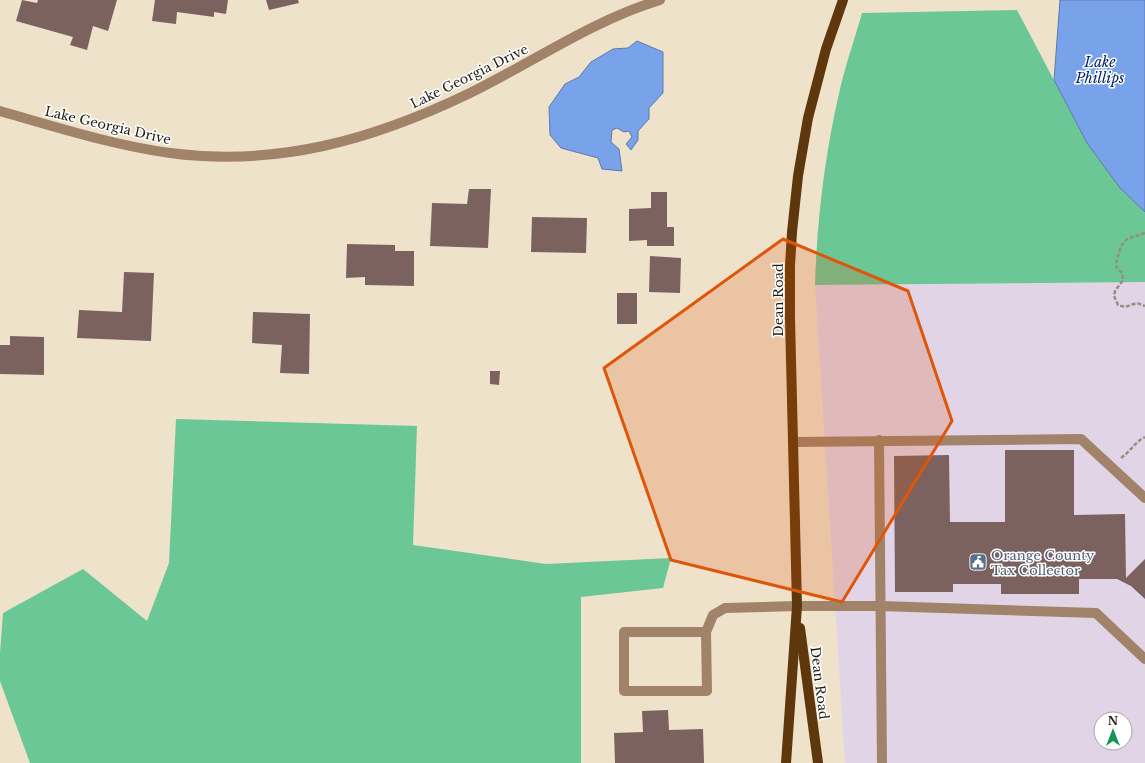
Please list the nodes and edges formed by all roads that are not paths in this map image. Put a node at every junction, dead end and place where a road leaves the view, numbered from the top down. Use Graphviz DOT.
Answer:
graph roads {
  1 [pos="660,0"];
  2 [pos="843,0"];
  3 [pos="0,111"];
  4 [pos="879,440"];
  5 [pos="793,442"];
  6 [pos="1145,498"];
  7 [pos="797,606"];
  8 [pos="880,606"];
  9 [pos="706,632"];
  10 [pos="1145,659"];
  11 [pos="786,763"];
  12 [pos="818,763"];
  13 [pos="882,763"];
  1 -- 3 [label="street, Lake Georgia Drive"];
  2 -- 5 [label="main road, Dean Road"];
  4 -- 5 [label="street"];
  4 -- 6 [label="street"];
  4 -- 8 [label="street"];
  5 -- 7 [label="main road, Dean Road"];
  7 -- 8 [label="street"];
  7 -- 9 [label="street"];
  7 -- 11 [label="main road, Dean Road"];
  7 -- 12 [label="main road, Dean Road"];
  8 -- 10 [label="street"];
  8 -- 13 [label="street"];
  9 -- 9 [label="street"];
}
